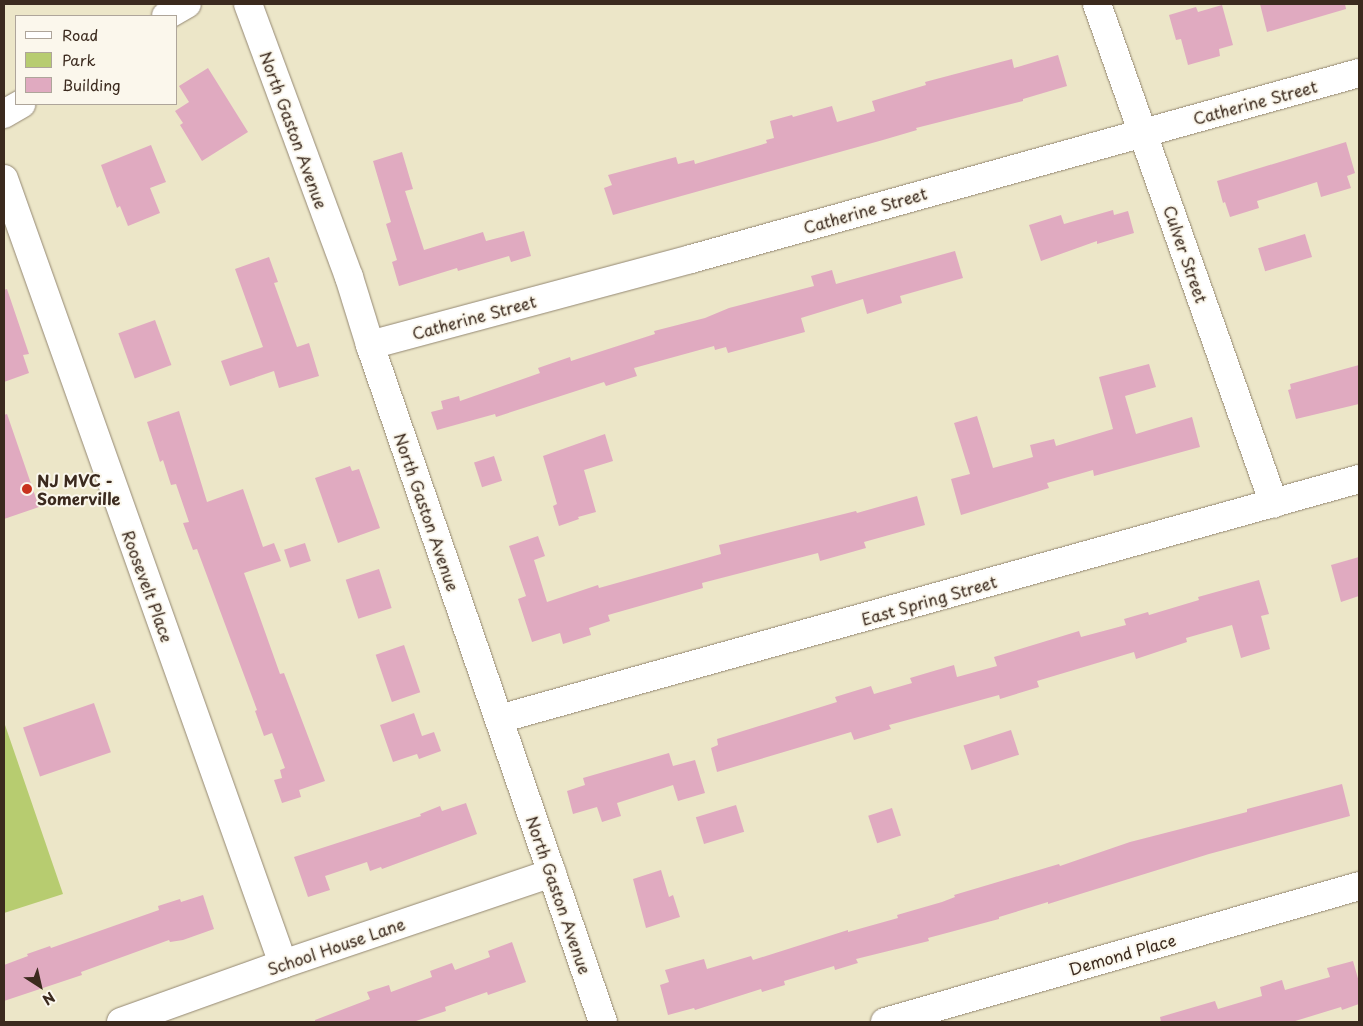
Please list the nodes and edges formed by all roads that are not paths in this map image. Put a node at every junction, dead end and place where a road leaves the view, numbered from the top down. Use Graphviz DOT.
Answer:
graph roads {
  1 [pos="187,4"];
  2 [pos="248,4"];
  3 [pos="1097,4"];
  4 [pos="168,15"];
  5 [pos="1359,73"];
  6 [pos="19,105"];
  7 [pos="4,114"];
  8 [pos="1143,132"];
  9 [pos="4,179"];
  10 [pos="370,345"];
  11 [pos="1359,479"];
  12 [pos="1274,504"];
  13 [pos="499,720"];
  14 [pos="552,874"];
  15 [pos="1359,886"];
  16 [pos="283,964"];
  17 [pos="121,1022"];
  18 [pos="603,1022"];
  19 [pos="885,1022"];
  1 -- 4 [label="street"];
  2 -- 10 [label="street, North Gaston Avenue"];
  3 -- 8 [label="street, Culver Street"];
  5 -- 8 [label="street, Catherine Street"];
  6 -- 7 [label="street"];
  8 -- 10 [label="street, Catherine Street"];
  8 -- 12 [label="street, Culver Street"];
  9 -- 16 [label="street, Roosevelt Place"];
  10 -- 13 [label="street, North Gaston Avenue"];
  11 -- 12 [label="street, East Spring Street"];
  12 -- 13 [label="street, East Spring Street"];
  13 -- 14 [label="street, North Gaston Avenue"];
  14 -- 16 [label="street, School House Lane"];
  14 -- 18 [label="street, North Gaston Avenue"];
  15 -- 19 [label="street, Demond Place"];
  16 -- 17 [label="street, School House Lane"];
}
